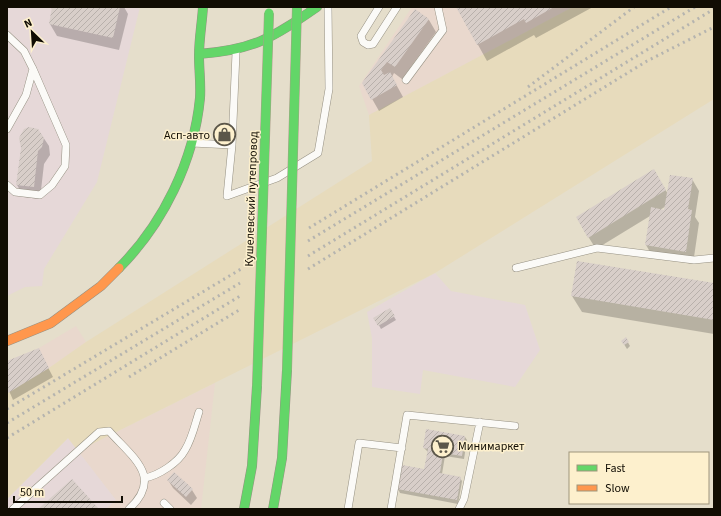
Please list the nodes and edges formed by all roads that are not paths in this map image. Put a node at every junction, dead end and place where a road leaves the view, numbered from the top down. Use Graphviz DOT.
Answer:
graph roads {
  1 [pos="203,7"];
  2 [pos="297,7"];
  3 [pos="317,7"];
  4 [pos="328,7"];
  5 [pos="379,7"];
  6 [pos="397,7"];
  7 [pos="438,7"];
  8 [pos="269,10"];
  9 [pos="7,35"];
  10 [pos="236,50"];
  11 [pos="199,54"];
  12 [pos="33,69"];
  13 [pos="406,80"];
  14 [pos="191,83"];
  15 [pos="7,129"];
  16 [pos="191,143"];
  17 [pos="232,145"];
  18 [pos="7,185"];
  19 [pos="714,258"];
  20 [pos="516,268"];
  21 [pos="7,341"];
  22 [pos="199,412"];
  23 [pos="480,422"];
  24 [pos="515,426"];
  25 [pos="402,448"];
  26 [pos="145,478"];
  27 [pos="164,503"];
  28 [pos="13,509"];
  29 [pos="129,509"];
  30 [pos="170,509"];
  31 [pos="244,509"];
  32 [pos="273,509"];
  33 [pos="348,509"];
  34 [pos="391,509"];
  35 [pos="459,509"];
  1 -- 11 [label="main road"];
  2 -- 32 [label="main road, bridge"];
  3 -- 10 [label="main road"];
  4 -- 17 [label="lane"];
  5 -- 6 [label="lane"];
  7 -- 13 [label="lane"];
  8 -- 31 [label="main road, Кушелевский путепровод, bridge"];
  9 -- 12 [label="lane"];
  10 -- 11 [label="main road"];
  10 -- 17 [label="lane"];
  11 -- 14 [label="main road"];
  11 -- 16 [label="main road"];
  12 -- 15 [label="lane"];
  12 -- 18 [label="lane"];
  16 -- 17 [label="lane"];
  16 -- 21 [label="main road"];
  19 -- 20 [label="lane"];
  22 -- 26 [label="lane"];
  23 -- 24 [label="lane"];
  23 -- 25 [label="lane"];
  23 -- 35 [label="lane"];
  25 -- 33 [label="lane"];
  25 -- 34 [label="lane"];
  26 -- 28 [label="lane"];
  26 -- 29 [label="lane"];
  27 -- 30 [label="lane"];
}
